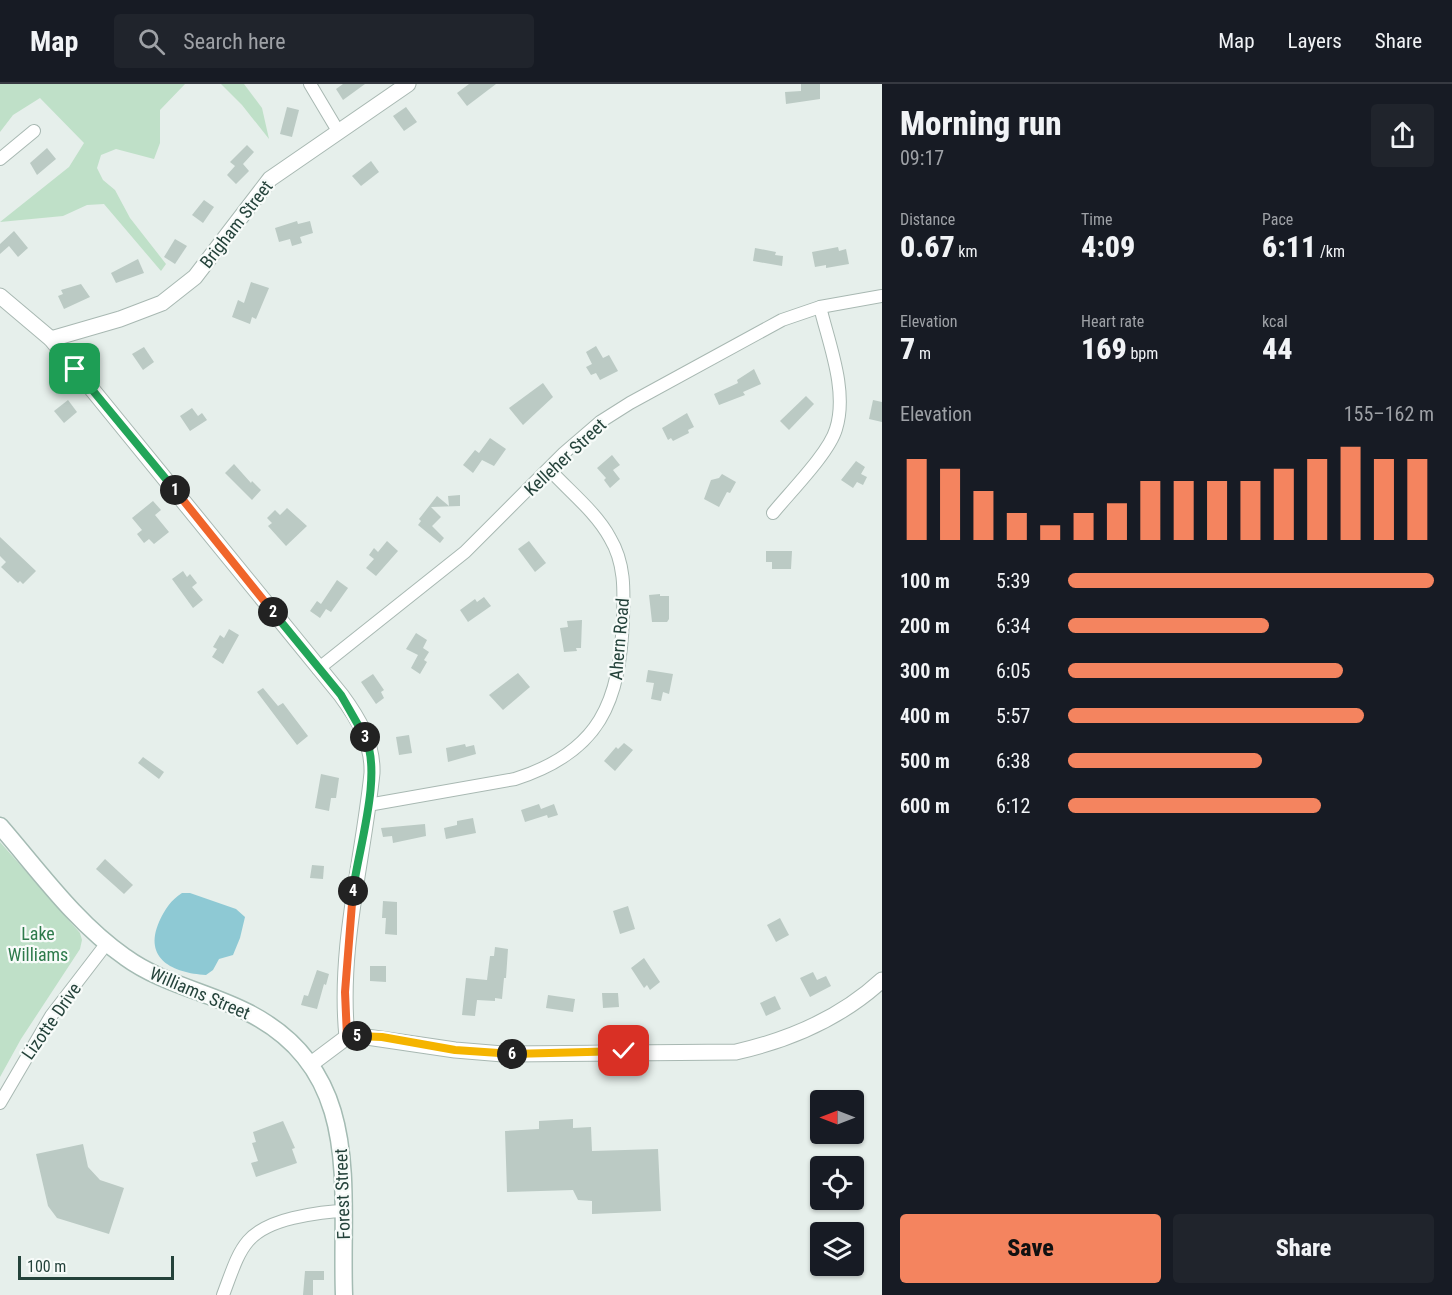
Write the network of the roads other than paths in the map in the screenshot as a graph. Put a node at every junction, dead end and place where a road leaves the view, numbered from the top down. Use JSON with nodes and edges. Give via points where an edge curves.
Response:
{"nodes":[{"id":1,"x":310,"y":84,"type":"edge"},
{"id":2,"x":408,"y":84,"type":"edge"},
{"id":3,"x":34,"y":131,"type":"dead end"},
{"id":4,"x":338,"y":131,"type":"junction"},
{"id":5,"x":0,"y":159,"type":"edge"},
{"id":6,"x":0,"y":296,"type":"edge"},
{"id":7,"x":882,"y":296,"type":"edge"},
{"id":8,"x":820,"y":307,"type":"junction"},
{"id":9,"x":51,"y":339,"type":"junction"},
{"id":10,"x":549,"y":469,"type":"junction"},
{"id":11,"x":773,"y":513,"type":"dead end"},
{"id":12,"x":318,"y":669,"type":"junction"},
{"id":13,"x":368,"y":805,"type":"junction"},
{"id":14,"x":0,"y":826,"type":"edge"},
{"id":15,"x":107,"y":943,"type":"junction"},
{"id":16,"x":882,"y":980,"type":"edge"},
{"id":17,"x":347,"y":1037,"type":"junction"},
{"id":18,"x":311,"y":1064,"type":"junction"},
{"id":19,"x":0,"y":1104,"type":"edge"},
{"id":20,"x":344,"y":1210,"type":"junction"},
{"id":21,"x":223,"y":1295,"type":"edge"},
{"id":22,"x":344,"y":1295,"type":"edge"}],
"edges":[{"from":1,"to":4,"type":"street"},
{"from":2,"to":4,"type":"street","name":"Brigham Street"},
{"from":3,"to":5,"type":"street"},
{"from":4,"to":9,"type":"street","name":"Brigham Street","via":[[270,179],[195,277],[162,303]]},
{"from":6,"to":9,"type":"street"},
{"from":7,"to":8,"type":"street","name":"Kelleher Street"},
{"from":8,"to":10,"type":"street","name":"Kelleher Street","via":[[753,334],[630,403],[600,422]]},
{"from":8,"to":11,"type":"street","via":[[840,392],[836,429],[810,469]]},
{"from":9,"to":12,"type":"street"},
{"from":10,"to":12,"type":"street","name":"Kelleher Street","via":[[465,552]]},
{"from":10,"to":13,"type":"street","name":"Ahern Road","via":[[599,521],[610,537],[623,574],[619,669],[605,711],[578,747],[539,772]]},
{"from":12,"to":13,"type":"street","via":[[349,707],[368,744],[372,762]]},
{"from":13,"to":17,"type":"street","via":[[355,881],[346,974]]},
{"from":14,"to":15,"type":"main road","name":"Williams Street"},
{"from":15,"to":18,"type":"main road","name":"Williams Street","via":[[145,969],[264,1021]]},
{"from":15,"to":19,"type":"street","name":"Lizotte Drive","via":[[51,1016]]},
{"from":16,"to":17,"type":"street","via":[[822,1022],[763,1046],[736,1052],[502,1054],[382,1037]]},
{"from":17,"to":18,"type":"street"},
{"from":18,"to":20,"type":"main road","name":"Forest Street","via":[[332,1112],[341,1145]]},
{"from":20,"to":21,"type":"street","via":[[324,1210],[263,1227],[237,1257]]},
{"from":20,"to":22,"type":"main road","name":"Forest Street"}]}
